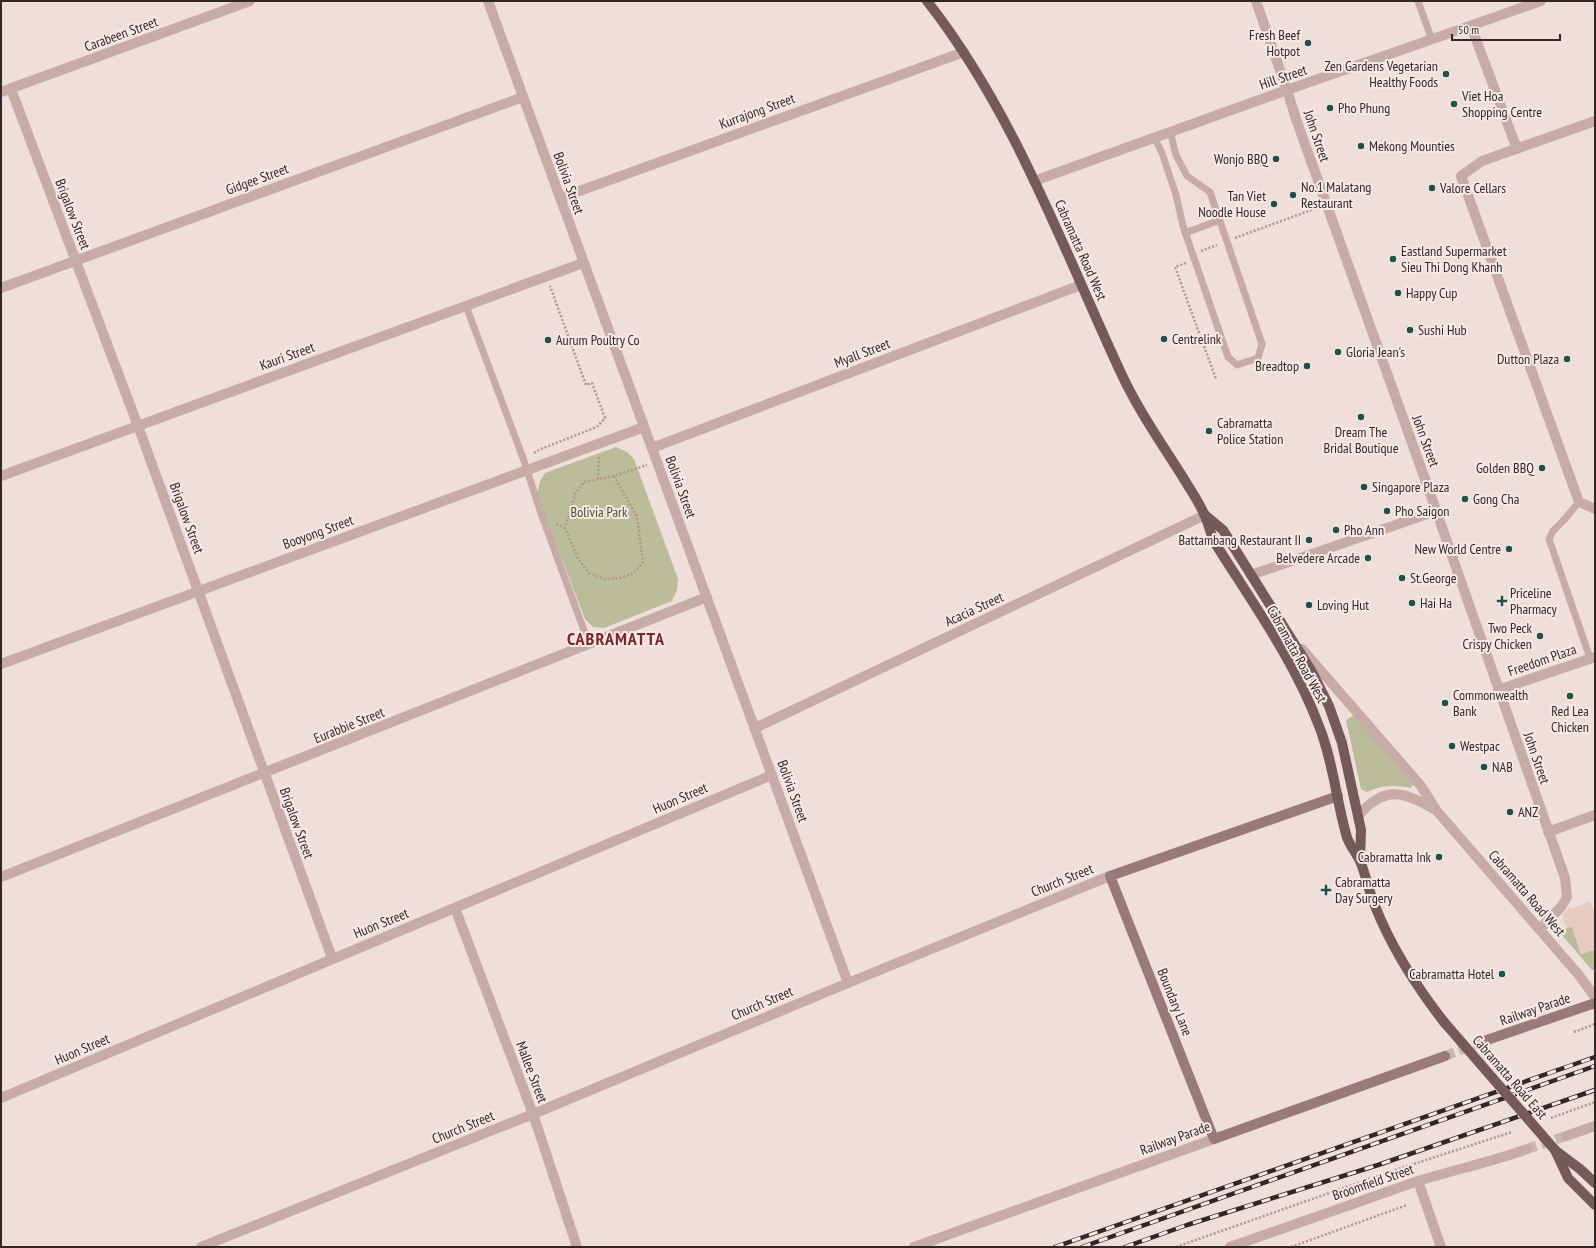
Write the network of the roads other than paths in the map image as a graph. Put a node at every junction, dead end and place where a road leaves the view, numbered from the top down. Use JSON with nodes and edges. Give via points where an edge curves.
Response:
{"nodes":[{"id":1,"x":250,"y":1,"type":"edge"},
{"id":2,"x":488,"y":1,"type":"edge"},
{"id":3,"x":927,"y":1,"type":"edge"},
{"id":4,"x":1256,"y":1,"type":"edge"},
{"id":5,"x":1418,"y":1,"type":"edge"},
{"id":6,"x":1541,"y":1,"type":"edge"},
{"id":7,"x":1471,"y":26,"type":"junction"},
{"id":8,"x":1432,"y":40,"type":"junction"},
{"id":9,"x":964,"y":52,"type":"junction"},
{"id":10,"x":6,"y":90,"type":"edge"},
{"id":11,"x":1287,"y":90,"type":"junction"},
{"id":12,"x":523,"y":97,"type":"junction"},
{"id":13,"x":1595,"y":121,"type":"edge"},
{"id":14,"x":1170,"y":132,"type":"junction"},
{"id":15,"x":1154,"y":137,"type":"junction"},
{"id":16,"x":1517,"y":149,"type":"junction"},
{"id":17,"x":1034,"y":182,"type":"junction"},
{"id":18,"x":560,"y":198,"type":"junction"},
{"id":19,"x":1220,"y":220,"type":"junction"},
{"id":20,"x":1185,"y":233,"type":"junction"},
{"id":21,"x":76,"y":260,"type":"junction"},
{"id":22,"x":583,"y":263,"type":"junction"},
{"id":23,"x":1081,"y":285,"type":"junction"},
{"id":24,"x":1,"y":288,"type":"edge"},
{"id":25,"x":466,"y":306,"type":"junction"},
{"id":26,"x":138,"y":426,"type":"junction"},
{"id":27,"x":644,"y":427,"type":"junction"},
{"id":28,"x":652,"y":448,"type":"junction"},
{"id":29,"x":527,"y":470,"type":"junction"},
{"id":30,"x":1,"y":476,"type":"edge"},
{"id":31,"x":1579,"y":502,"type":"junction"},
{"id":32,"x":1595,"y":509,"type":"edge"},
{"id":33,"x":1436,"y":510,"type":"junction"},
{"id":34,"x":1205,"y":514,"type":"junction"},
{"id":35,"x":1251,"y":575,"type":"junction"},
{"id":36,"x":198,"y":591,"type":"junction"},
{"id":37,"x":707,"y":597,"type":"junction"},
{"id":38,"x":1288,"y":632,"type":"junction"},
{"id":39,"x":589,"y":644,"type":"junction"},
{"id":40,"x":1593,"y":657,"type":"edge"},
{"id":41,"x":1,"y":664,"type":"edge"},
{"id":42,"x":1498,"y":690,"type":"junction"},
{"id":43,"x":755,"y":728,"type":"junction"},
{"id":44,"x":264,"y":773,"type":"junction"},
{"id":45,"x":772,"y":775,"type":"junction"},
{"id":46,"x":1338,"y":796,"type":"junction"},
{"id":47,"x":1436,"y":810,"type":"junction"},
{"id":48,"x":1595,"y":815,"type":"edge"},
{"id":49,"x":1358,"y":816,"type":"junction"},
{"id":50,"x":1548,"y":832,"type":"junction"},
{"id":51,"x":1360,"y":861,"type":"junction"},
{"id":52,"x":1110,"y":876,"type":"junction"},
{"id":53,"x":1,"y":877,"type":"edge"},
{"id":54,"x":456,"y":908,"type":"junction"},
{"id":55,"x":1540,"y":930,"type":"junction"},
{"id":56,"x":332,"y":958,"type":"junction"},
{"id":57,"x":848,"y":983,"type":"junction"},
{"id":58,"x":1595,"y":997,"type":"edge"},
{"id":59,"x":1595,"y":1004,"type":"edge"},
{"id":60,"x":1444,"y":1022,"type":"joint"},
{"id":61,"x":1484,"y":1041,"type":"tunnel mouth"},
{"id":62,"x":1445,"y":1056,"type":"tunnel mouth"},
{"id":63,"x":1,"y":1098,"type":"edge"},
{"id":64,"x":533,"y":1114,"type":"junction"},
{"id":65,"x":1595,"y":1126,"type":"edge"},
{"id":66,"x":1566,"y":1136,"type":"tunnel mouth"},
{"id":67,"x":1214,"y":1139,"type":"junction"},
{"id":68,"x":1527,"y":1149,"type":"tunnel mouth"},
{"id":69,"x":1555,"y":1150,"type":"junction"},
{"id":70,"x":1418,"y":1181,"type":"junction"},
{"id":71,"x":1595,"y":1183,"type":"edge"},
{"id":72,"x":1595,"y":1205,"type":"edge"},
{"id":73,"x":1254,"y":1243,"type":"edge"},
{"id":74,"x":201,"y":1247,"type":"edge"},
{"id":75,"x":577,"y":1247,"type":"edge"},
{"id":76,"x":914,"y":1247,"type":"edge"},
{"id":77,"x":1230,"y":1247,"type":"edge"},
{"id":78,"x":1441,"y":1247,"type":"edge"}],
"edges":[{"from":1,"to":10,"type":"street","name":"Carabeen Street"},
{"from":2,"to":12,"type":"street","name":"Bolivia Street"},
{"from":3,"to":9,"type":"main road","name":"Cabramatta Road West"},
{"from":4,"to":11,"type":"street","name":"John Street"},
{"from":5,"to":8,"type":"lane"},
{"from":6,"to":7,"type":"street","name":"Hill Street"},
{"from":7,"to":8,"type":"street","name":"Hill Street"},
{"from":7,"to":16,"type":"street"},
{"from":8,"to":11,"type":"street","name":"Hill Street"},
{"from":9,"to":17,"type":"main road","name":"Cabramatta Road West","via":[[1001,114]]},
{"from":9,"to":18,"type":"street","name":"Kurrajong Street"},
{"from":10,"to":21,"type":"street","name":"Brigalow Street"},
{"from":11,"to":14,"type":"street","name":"Hill Street"},
{"from":11,"to":33,"type":"street","name":"John Street"},
{"from":12,"to":18,"type":"street","name":"Bolivia Street"},
{"from":12,"to":21,"type":"street","name":"Gidgee Street"},
{"from":13,"to":16,"type":"street"},
{"from":14,"to":15,"type":"street","name":"Hill Street"},
{"from":14,"to":19,"type":"lane","via":[[1176,155],[1187,176],[1210,192]]},
{"from":15,"to":17,"type":"street","name":"Hill Street"},
{"from":15,"to":20,"type":"lane","via":[[1176,195]]},
{"from":16,"to":31,"type":"street","via":[[1482,161],[1461,176]]},
{"from":17,"to":23,"type":"main road","name":"Cabramatta Road West"},
{"from":18,"to":22,"type":"street","name":"Bolivia Street"},
{"from":19,"to":20,"type":"lane"},
{"from":19,"to":20,"type":"lane","via":[[1262,344],[1258,358],[1237,366],[1228,357]]},
{"from":21,"to":24,"type":"street","name":"Gidgee Street"},
{"from":21,"to":26,"type":"street","name":"Brigalow Street"},
{"from":22,"to":25,"type":"street","name":"Kauri Street"},
{"from":22,"to":27,"type":"street","name":"Bolivia Street"},
{"from":23,"to":28,"type":"street","name":"Myall Street"},
{"from":23,"to":34,"type":"main road","name":"Cabramatta Road West","via":[[1142,412]]},
{"from":25,"to":26,"type":"street","name":"Kauri Street"},
{"from":25,"to":29,"type":"lane"},
{"from":26,"to":30,"type":"street","name":"Kauri Street"},
{"from":26,"to":36,"type":"street","name":"Brigalow Street"},
{"from":27,"to":28,"type":"street","name":"Bolivia Street"},
{"from":27,"to":29,"type":"street","name":"Booyong Street"},
{"from":28,"to":37,"type":"street","name":"Bolivia Street"},
{"from":29,"to":36,"type":"street","name":"Booyong Street"},
{"from":29,"to":39,"type":"lane"},
{"from":31,"to":32,"type":"street"},
{"from":31,"to":40,"type":"lane","via":[[1552,531],[1549,539]]},
{"from":33,"to":35,"type":"street"},
{"from":33,"to":42,"type":"street","name":"John Street"},
{"from":34,"to":35,"type":"main road","name":"Cabramatta Road West","via":[[1223,530]]},
{"from":34,"to":43,"type":"street","name":"Acacia Street"},
{"from":34,"to":46,"type":"main road","name":"Cabramatta Road West","via":[[1215,543],[1284,653],[1310,701],[1329,753]]},
{"from":35,"to":38,"type":"main road","name":"Cabramatta Road West"},
{"from":36,"to":41,"type":"street","name":"Booyong Street"},
{"from":36,"to":44,"type":"street","name":"Brigalow Street"},
{"from":37,"to":39,"type":"street","name":"Eurabbie Street"},
{"from":37,"to":43,"type":"street","name":"Bolivia Street"},
{"from":38,"to":47,"type":"street","name":"Cabramatta Road West","via":[[1421,786]]},
{"from":38,"to":49,"type":"main road","name":"Cabramatta Road West","via":[[1329,706],[1342,743]]},
{"from":39,"to":44,"type":"street","name":"Eurabbie Street"},
{"from":40,"to":42,"type":"street","name":"Freedom Plaza"},
{"from":42,"to":50,"type":"street","name":"John Street"},
{"from":43,"to":45,"type":"street","name":"Bolivia Street"},
{"from":44,"to":53,"type":"street","name":"Eurabbie Street"},
{"from":44,"to":56,"type":"street","name":"Brigalow Street"},
{"from":45,"to":54,"type":"street","name":"Huon Street"},
{"from":45,"to":57,"type":"street","name":"Bolivia Street"},
{"from":46,"to":51,"type":"main road","name":"Cabramatta Road West","via":[[1346,836]]},
{"from":46,"to":52,"type":"main road","name":"Church Street"},
{"from":47,"to":49,"type":"street","name":"Cabramatta Road West","via":[[1412,797],[1394,794],[1373,800]]},
{"from":47,"to":55,"type":"street","name":"Cabramatta Road West"},
{"from":48,"to":50,"type":"street"},
{"from":49,"to":51,"type":"main road","name":"Cabramatta Road West","via":[[1361,830]]},
{"from":50,"to":55,"type":"street","name":"John Street","via":[[1565,878],[1566,897],[1561,907]]},
{"from":51,"to":60,"type":"main road","name":"Cabramatta Road West","via":[[1375,906],[1404,967]]},
{"from":52,"to":57,"type":"street","name":"Church Street"},
{"from":52,"to":67,"type":"main road","name":"Boundary Lane"},
{"from":54,"to":56,"type":"street","name":"Huon Street"},
{"from":54,"to":64,"type":"street","name":"Mallee Street"},
{"from":55,"to":58,"type":"street","name":"Cabramatta Road West"},
{"from":56,"to":63,"type":"street","name":"Huon Street"},
{"from":57,"to":64,"type":"street","name":"Church Street"},
{"from":59,"to":61,"type":"main road","name":"Railway Parade"},
{"from":60,"to":69,"type":"main road","name":"Cabramatta Road East","bridge":true},
{"from":62,"to":67,"type":"main road","name":"Railway Parade"},
{"from":64,"to":74,"type":"street","name":"Church Street"},
{"from":64,"to":75,"type":"street","name":"Mallee Street"},
{"from":65,"to":66,"type":"street"},
{"from":67,"to":76,"type":"street","name":"Railway Parade"},
{"from":68,"to":70,"type":"street","name":"Broomfield Street"},
{"from":69,"to":71,"type":"main road","name":"Cabramatta Road East"},
{"from":69,"to":72,"type":"main road","name":"Cabramatta Road East","via":[[1568,1178]]},
{"from":70,"to":73,"type":"street","name":"Broomfield Street"},
{"from":70,"to":78,"type":"street"},
{"from":73,"to":77,"type":"street","name":"Broomfield Street"}]}
